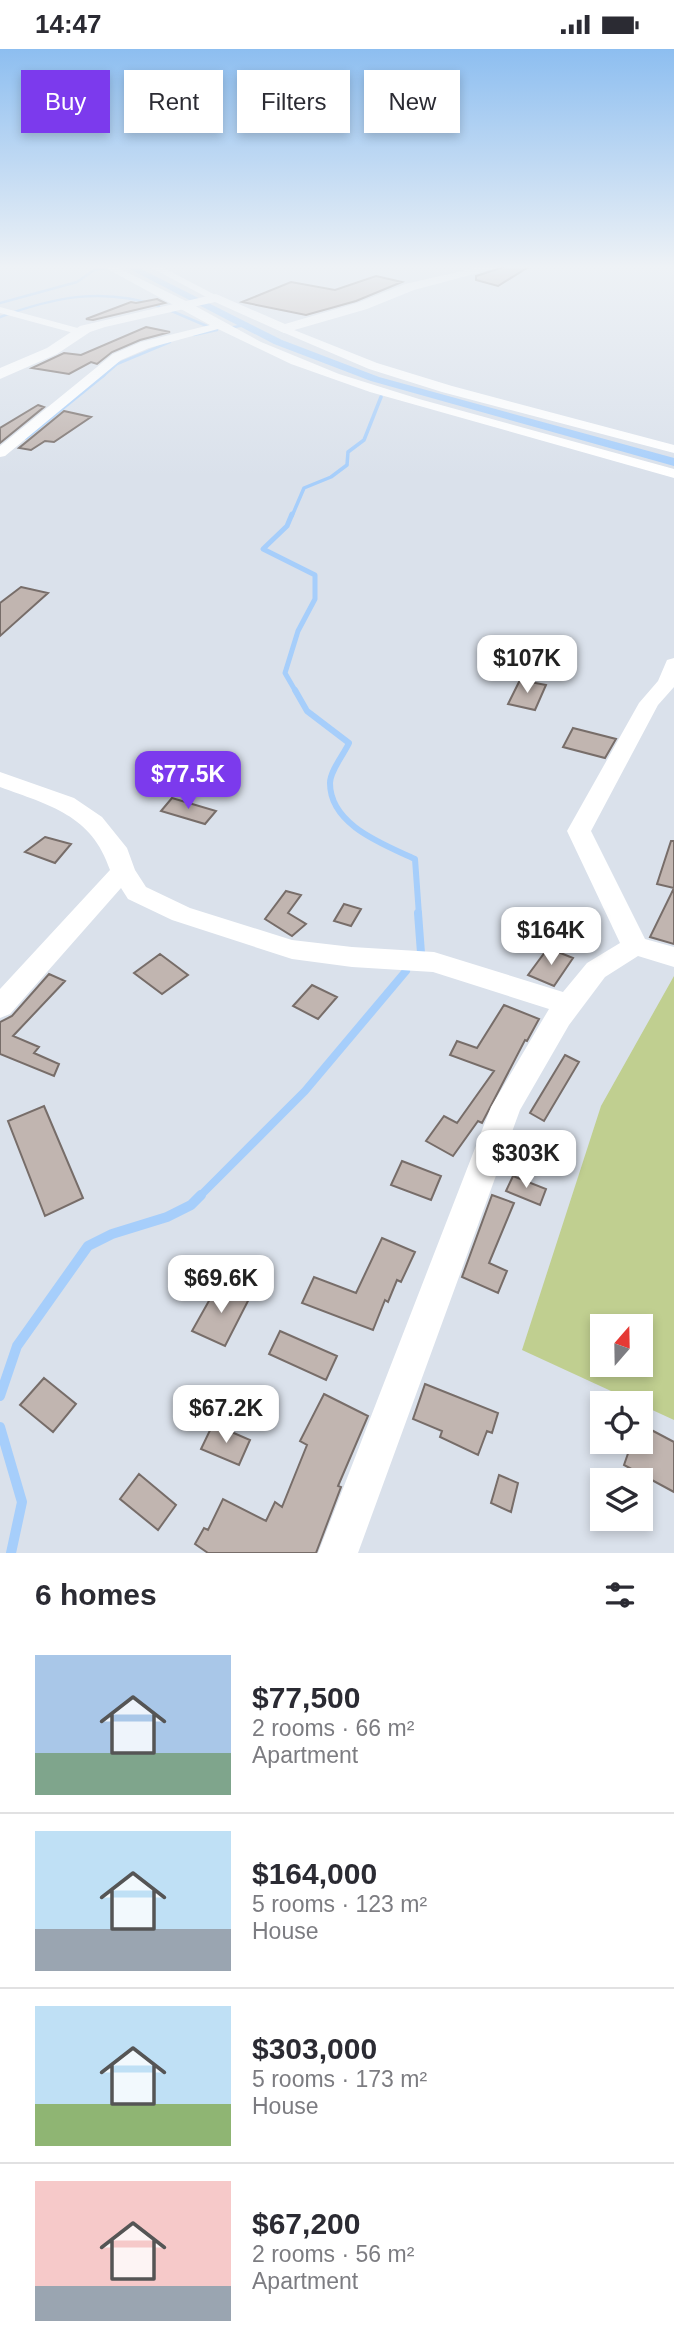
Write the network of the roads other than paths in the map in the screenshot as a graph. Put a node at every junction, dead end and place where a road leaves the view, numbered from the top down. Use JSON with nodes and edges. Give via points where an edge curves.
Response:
{"nodes":[{"id":1,"x":75,"y":336,"type":"edge"},
{"id":2,"x":179,"y":336,"type":"edge"},
{"id":3,"x":240,"y":336,"type":"edge"},
{"id":4,"x":302,"y":336,"type":"edge"},
{"id":5,"x":0,"y":374,"type":"edge"},
{"id":6,"x":674,"y":449,"type":"edge"},
{"id":7,"x":0,"y":453,"type":"edge"},
{"id":8,"x":674,"y":474,"type":"edge"},
{"id":9,"x":674,"y":664,"type":"edge"},
{"id":10,"x":0,"y":779,"type":"edge"},
{"id":11,"x":123,"y":871,"type":"junction"},
{"id":12,"x":635,"y":946,"type":"junction"},
{"id":13,"x":674,"y":957,"type":"edge"},
{"id":14,"x":569,"y":1005,"type":"junction"},
{"id":15,"x":0,"y":1007,"type":"edge"},
{"id":16,"x":338,"y":1553,"type":"edge"}],
"edges":[{"from":1,"to":5,"type":"street"},
{"from":2,"to":7,"type":"street","via":[[117,357]]},
{"from":3,"to":8,"type":"street","via":[[370,390]]},
{"from":4,"to":6,"type":"street","via":[[422,381]]},
{"from":9,"to":12,"type":"street","via":[[579,831]]},
{"from":10,"to":11,"type":"street","via":[[65,803],[94,821],[115,848]]},
{"from":11,"to":14,"type":"street","via":[[137,893],[181,914],[292,949],[434,962]]},
{"from":11,"to":15,"type":"street"},
{"from":12,"to":13,"type":"street"},
{"from":12,"to":14,"type":"street","via":[[596,970]]},
{"from":14,"to":16,"type":"street","via":[[506,1107]]}]}
